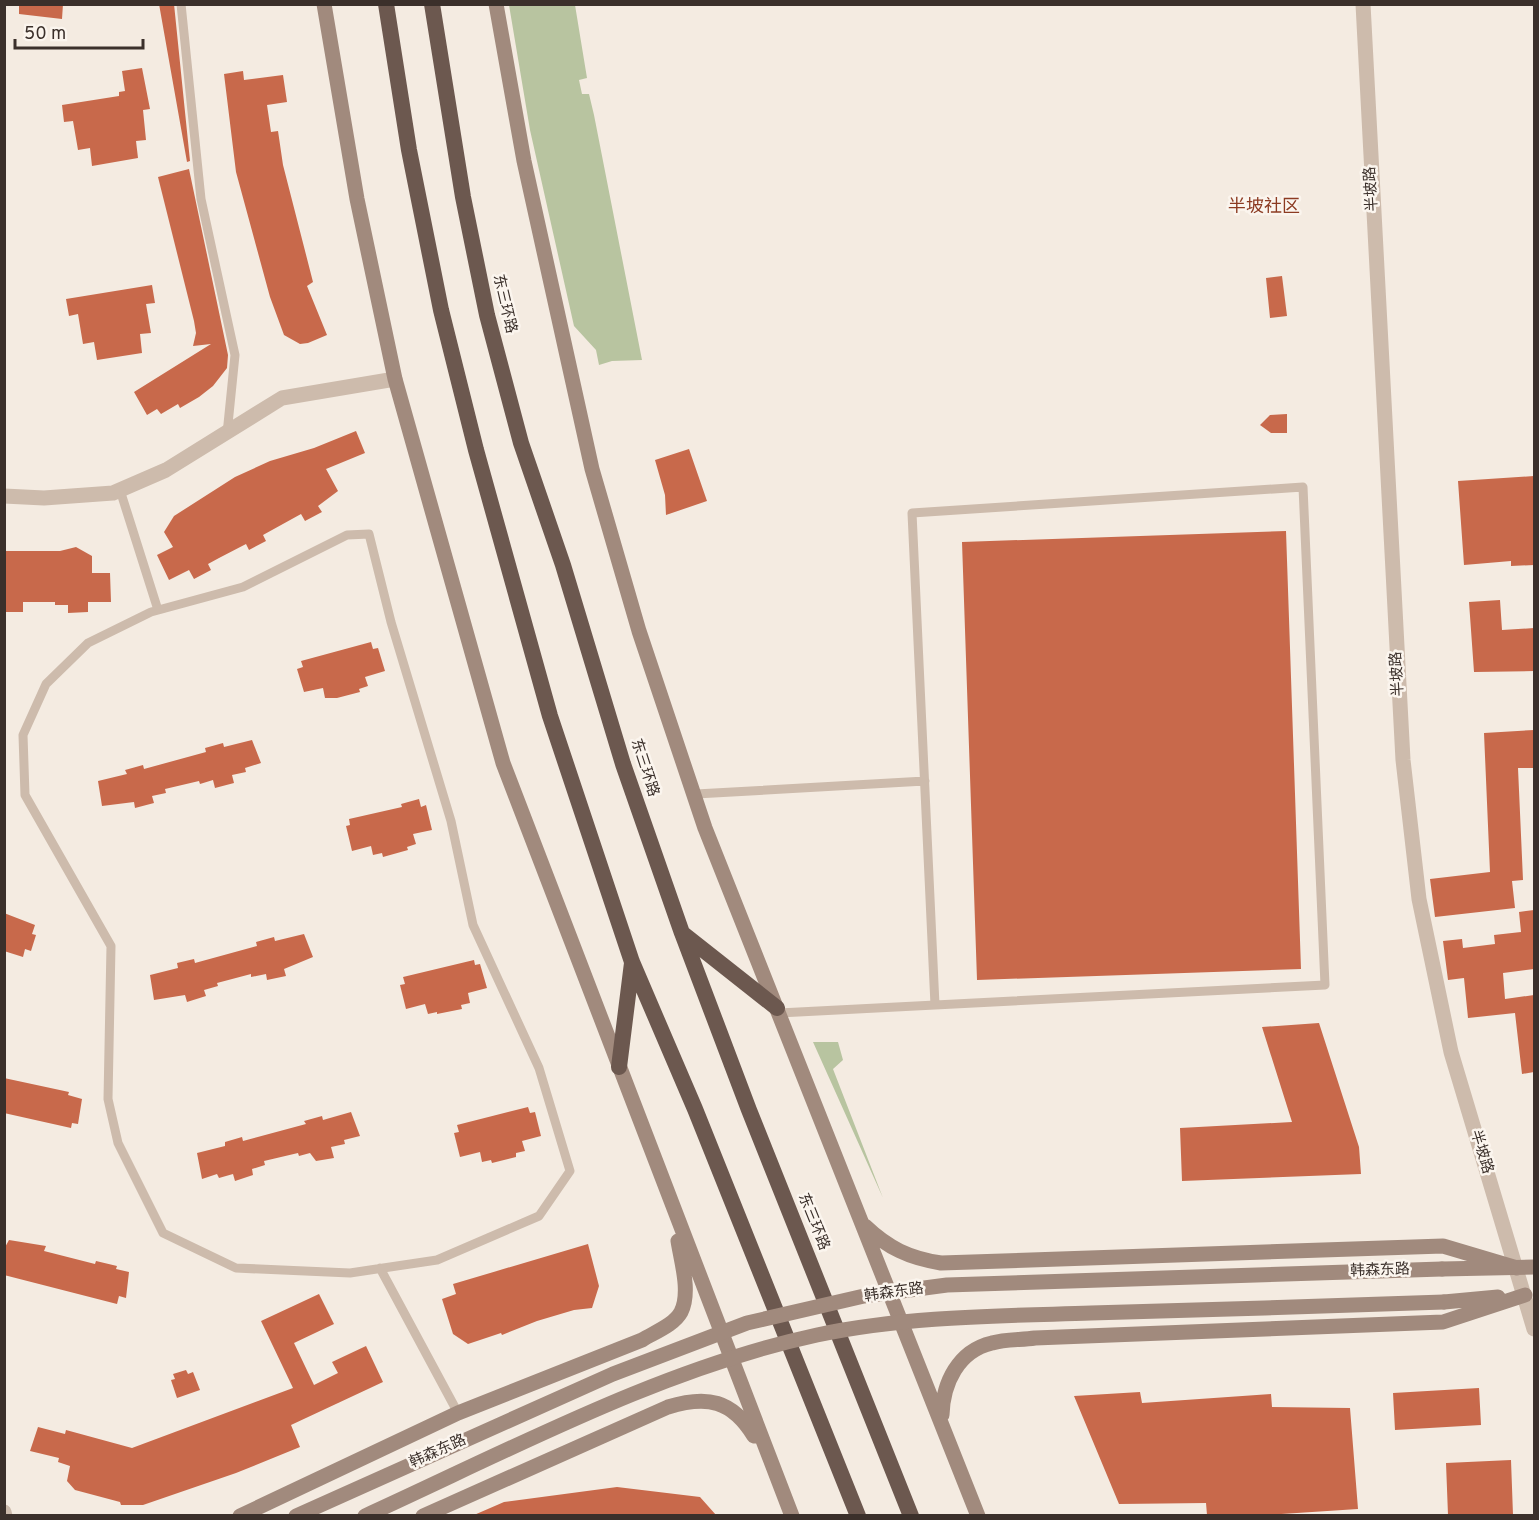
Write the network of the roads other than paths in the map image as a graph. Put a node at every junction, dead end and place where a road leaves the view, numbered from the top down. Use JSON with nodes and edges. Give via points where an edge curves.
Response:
{"nodes":[{"id":1,"x":181,"y":4,"type":"edge"},
{"id":2,"x":324,"y":4,"type":"edge"},
{"id":3,"x":386,"y":4,"type":"edge"},
{"id":4,"x":432,"y":4,"type":"edge"},
{"id":5,"x":496,"y":4,"type":"edge"},
{"id":6,"x":1363,"y":4,"type":"edge"},
{"id":7,"x":395,"y":379,"type":"junction"},
{"id":8,"x":227,"y":434,"type":"junction"},
{"id":9,"x":120,"y":490,"type":"junction"},
{"id":10,"x":4,"y":496,"type":"edge"},
{"id":11,"x":158,"y":610,"type":"junction"},
{"id":12,"x":925,"y":781,"type":"junction"},
{"id":13,"x":696,"y":794,"type":"junction"},
{"id":14,"x":682,"y":933,"type":"junction"},
{"id":15,"x":632,"y":962,"type":"junction"},
{"id":16,"x":935,"y":1005,"type":"junction"},
{"id":17,"x":778,"y":1011,"type":"junction"},
{"id":18,"x":619,"y":1067,"type":"junction"},
{"id":19,"x":674,"y":1211,"type":"junction"},
{"id":20,"x":861,"y":1222,"type":"junction"},
{"id":21,"x":1534,"y":1267,"type":"edge"},
{"id":22,"x":380,"y":1268,"type":"junction"},
{"id":23,"x":1516,"y":1268,"type":"junction"},
{"id":24,"x":1530,"y":1295,"type":"edge"},
{"id":25,"x":1534,"y":1329,"type":"edge"},
{"id":26,"x":458,"y":1413,"type":"junction"},
{"id":27,"x":942,"y":1424,"type":"junction"},
{"id":28,"x":771,"y":1464,"type":"junction"},
{"id":29,"x":240,"y":1515,"type":"edge"},
{"id":30,"x":296,"y":1515,"type":"edge"},
{"id":31,"x":365,"y":1515,"type":"edge"},
{"id":32,"x":423,"y":1515,"type":"edge"},
{"id":33,"x":792,"y":1515,"type":"edge"},
{"id":34,"x":858,"y":1515,"type":"edge"},
{"id":35,"x":911,"y":1515,"type":"edge"},
{"id":36,"x":978,"y":1515,"type":"edge"}],
"edges":[{"from":1,"to":8,"type":"lane","via":[[201,200],[235,355]]},
{"from":2,"to":7,"type":"main road","via":[[357,200]]},
{"from":3,"to":15,"type":"highway","via":[[409,150],[441,310],[476,450],[550,716]]},
{"from":4,"to":14,"type":"highway","name":"东三环路","via":[[468,218],[521,443],[563,565],[623,764]]},
{"from":5,"to":13,"type":"main road","via":[[524,161],[592,469],[639,631]]},
{"from":6,"to":23,"type":"street","name":"半坡路","via":[[1403,760],[1419,899],[1451,1052]]},
{"from":7,"to":8,"type":"street","via":[[282,398]]},
{"from":7,"to":18,"type":"main road","via":[[503,763]]},
{"from":8,"to":9,"type":"street","via":[[166,470]]},
{"from":9,"to":10,"type":"street","via":[[44,498]]},
{"from":9,"to":11,"type":"lane"},
{"from":11,"to":22,"type":"lane","via":[[88,643],[46,684],[23,735],[25,795],[111,946],[108,1099],[118,1143],[164,1233],[236,1268],[350,1273]]},
{"from":11,"to":22,"type":"lane","via":[[243,587],[346,535],[369,534],[391,622],[451,821],[472,925],[539,1068],[570,1171],[539,1216],[436,1260]]},
{"from":12,"to":13,"type":"lane"},
{"from":12,"to":16,"type":"lane"},
{"from":12,"to":16,"type":"lane","via":[[912,513],[1303,487],[1325,985]]},
{"from":13,"to":17,"type":"main road","via":[[705,828]]},
{"from":14,"to":17,"type":"highway"},
{"from":14,"to":35,"type":"highway","name":"东三环路"},
{"from":15,"to":18,"type":"highway"},
{"from":15,"to":34,"type":"highway"},
{"from":16,"to":17,"type":"lane"},
{"from":17,"to":20,"type":"main road"},
{"from":18,"to":19,"type":"main road"},
{"from":19,"to":26,"type":"main road","via":[[684,1298],[681,1312],[670,1323],[642,1340]]},
{"from":19,"to":28,"type":"main road"},
{"from":20,"to":23,"type":"main road","via":[[895,1251],[940,1263],[1443,1246]]},
{"from":20,"to":27,"type":"main road"},
{"from":21,"to":23,"type":"main road","name":"韩森东路"},
{"from":22,"to":26,"type":"lane"},
{"from":23,"to":24,"type":"street","name":"半坡路"},
{"from":23,"to":30,"type":"main road","name":"韩森东路","bridge":true,"via":[[947,1285],[864,1296],[747,1323],[613,1374]]},
{"from":24,"to":25,"type":"street","name":"半坡路"},
{"from":24,"to":27,"type":"main road","via":[[1443,1322],[991,1343],[964,1356],[952,1374],[943,1393]]},
{"from":24,"to":31,"type":"main road","name":"韩森东路","bridge":true,"via":[[1444,1302],[956,1318],[818,1335],[688,1372]]},
{"from":26,"to":29,"type":"main road"},
{"from":27,"to":36,"type":"main road"},
{"from":28,"to":32,"type":"main road","via":[[734,1410],[714,1402],[691,1400]]},
{"from":28,"to":33,"type":"main road"}]}
